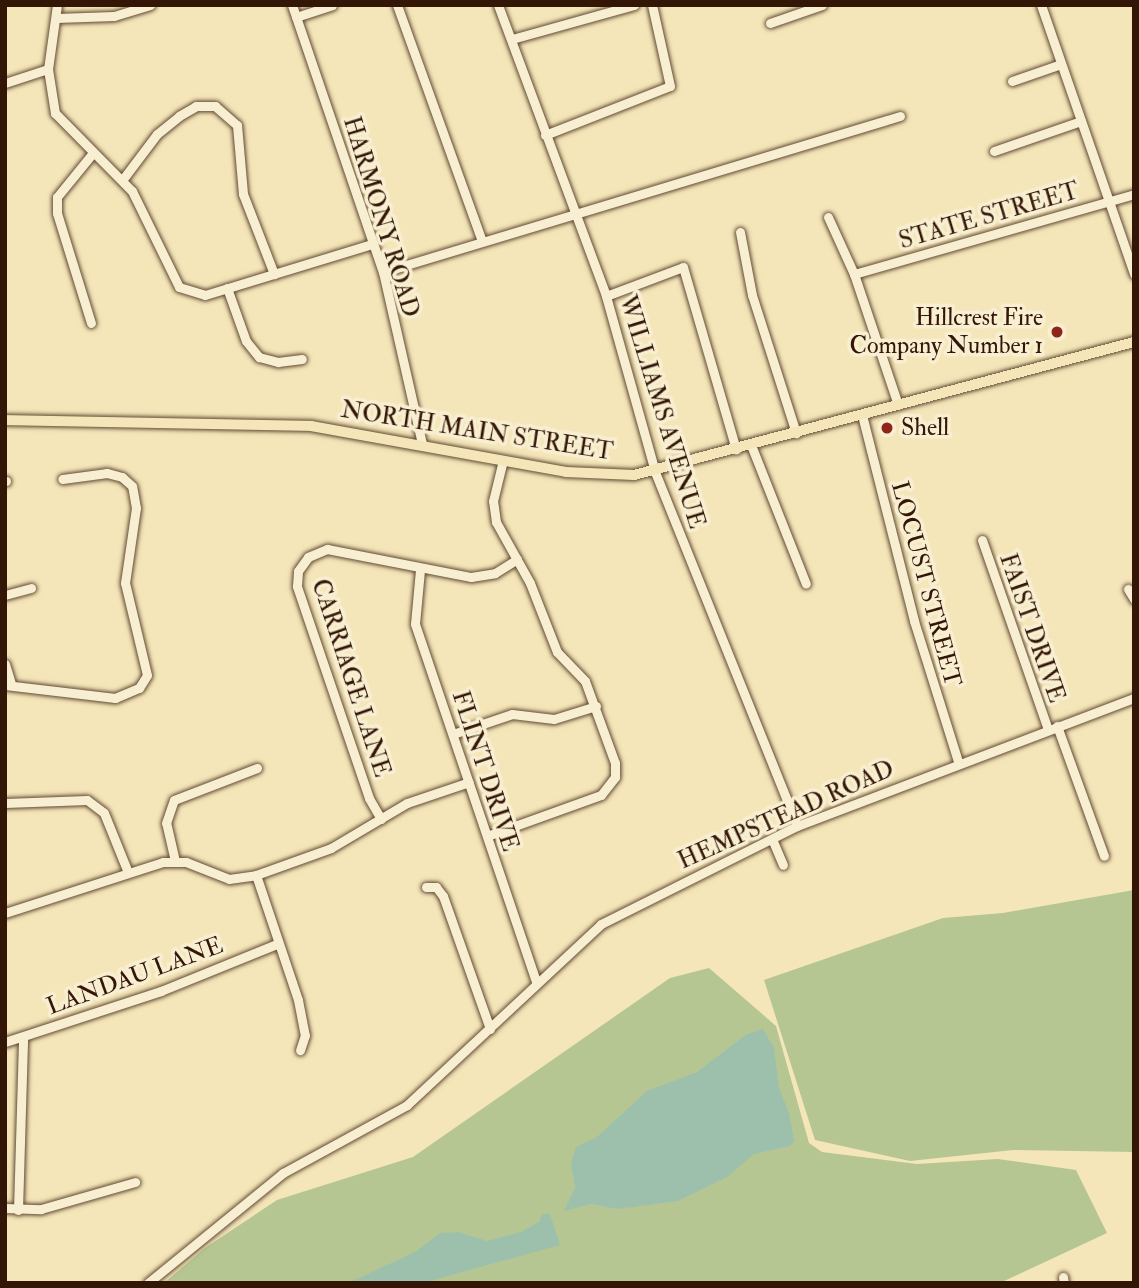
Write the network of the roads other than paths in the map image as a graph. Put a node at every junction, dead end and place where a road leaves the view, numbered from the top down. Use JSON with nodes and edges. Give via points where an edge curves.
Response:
{"nodes":[{"id":1,"x":57,"y":5,"type":"edge"},
{"id":2,"x":150,"y":5,"type":"edge"},
{"id":3,"x":292,"y":5,"type":"edge"},
{"id":4,"x":332,"y":5,"type":"edge"},
{"id":5,"x":397,"y":5,"type":"edge"},
{"id":6,"x":498,"y":5,"type":"edge"},
{"id":7,"x":634,"y":5,"type":"edge"},
{"id":8,"x":652,"y":5,"type":"edge"},
{"id":9,"x":822,"y":5,"type":"edge"},
{"id":10,"x":1041,"y":5,"type":"edge"},
{"id":11,"x":296,"y":17,"type":"junction"},
{"id":12,"x":56,"y":18,"type":"junction"},
{"id":13,"x":770,"y":23,"type":"dead end"},
{"id":14,"x":512,"y":39,"type":"junction"},
{"id":15,"x":1061,"y":64,"type":"junction"},
{"id":16,"x":48,"y":69,"type":"junction"},
{"id":17,"x":1012,"y":81,"type":"dead end"},
{"id":18,"x":5,"y":83,"type":"edge"},
{"id":19,"x":900,"y":116,"type":"dead end"},
{"id":20,"x":1081,"y":121,"type":"junction"},
{"id":21,"x":545,"y":135,"type":"junction"},
{"id":22,"x":994,"y":151,"type":"dead end"},
{"id":23,"x":92,"y":154,"type":"junction"},
{"id":24,"x":123,"y":179,"type":"junction"},
{"id":25,"x":1134,"y":194,"type":"edge"},
{"id":26,"x":1109,"y":202,"type":"junction"},
{"id":27,"x":573,"y":214,"type":"junction"},
{"id":28,"x":828,"y":217,"type":"dead end"},
{"id":29,"x":740,"y":232,"type":"dead end"},
{"id":30,"x":482,"y":241,"type":"junction"},
{"id":31,"x":372,"y":244,"type":"junction"},
{"id":32,"x":383,"y":272,"type":"junction"},
{"id":33,"x":274,"y":274,"type":"junction"},
{"id":34,"x":854,"y":274,"type":"junction"},
{"id":35,"x":1134,"y":274,"type":"edge"},
{"id":36,"x":226,"y":288,"type":"junction"},
{"id":37,"x":606,"y":296,"type":"junction"},
{"id":38,"x":91,"y":323,"type":"dead end"},
{"id":39,"x":1134,"y":342,"type":"edge"},
{"id":40,"x":302,"y":359,"type":"dead end"},
{"id":41,"x":898,"y":405,"type":"junction"},
{"id":42,"x":862,"y":415,"type":"junction"},
{"id":43,"x":5,"y":420,"type":"edge"},
{"id":44,"x":796,"y":433,"type":"junction"},
{"id":45,"x":422,"y":443,"type":"junction"},
{"id":46,"x":751,"y":445,"type":"junction"},
{"id":47,"x":736,"y":449,"type":"junction"},
{"id":48,"x":503,"y":460,"type":"junction"},
{"id":49,"x":655,"y":472,"type":"junction"},
{"id":50,"x":62,"y":479,"type":"dead end"},
{"id":51,"x":982,"y":540,"type":"dead end"},
{"id":52,"x":517,"y":559,"type":"junction"},
{"id":53,"x":420,"y":570,"type":"junction"},
{"id":54,"x":806,"y":584,"type":"dead end"},
{"id":55,"x":31,"y":588,"type":"dead end"},
{"id":56,"x":1128,"y":589,"type":"dead end"},
{"id":57,"x":5,"y":595,"type":"edge"},
{"id":58,"x":1134,"y":600,"type":"edge"},
{"id":59,"x":5,"y":664,"type":"edge"},
{"id":60,"x":8,"y":685,"type":"edge"},
{"id":61,"x":1134,"y":698,"type":"edge"},
{"id":62,"x":596,"y":706,"type":"junction"},
{"id":63,"x":1052,"y":727,"type":"junction"},
{"id":64,"x":453,"y":734,"type":"junction"},
{"id":65,"x":958,"y":761,"type":"junction"},
{"id":66,"x":257,"y":768,"type":"dead end"},
{"id":67,"x":469,"y":782,"type":"junction"},
{"id":68,"x":5,"y":803,"type":"edge"},
{"id":69,"x":381,"y":819,"type":"junction"},
{"id":70,"x":797,"y":826,"type":"junction"},
{"id":71,"x":487,"y":836,"type":"junction"},
{"id":72,"x":772,"y":839,"type":"junction"},
{"id":73,"x":1104,"y":856,"type":"dead end"},
{"id":74,"x":176,"y":862,"type":"junction"},
{"id":75,"x":783,"y":865,"type":"dead end"},
{"id":76,"x":127,"y":870,"type":"junction"},
{"id":77,"x":256,"y":876,"type":"junction"},
{"id":78,"x":426,"y":887,"type":"dead end"},
{"id":79,"x":5,"y":913,"type":"edge"},
{"id":80,"x":277,"y":944,"type":"junction"},
{"id":81,"x":536,"y":982,"type":"junction"},
{"id":82,"x":490,"y":1028,"type":"junction"},
{"id":83,"x":23,"y":1037,"type":"junction"},
{"id":84,"x":5,"y":1042,"type":"edge"},
{"id":85,"x":300,"y":1051,"type":"dead end"},
{"id":86,"x":135,"y":1182,"type":"dead end"},
{"id":87,"x":5,"y":1208,"type":"edge"},
{"id":88,"x":18,"y":1210,"type":"junction"},
{"id":89,"x":148,"y":1283,"type":"edge"}],
"edges":[{"from":1,"to":12,"type":"street"},
{"from":2,"to":12,"type":"street","via":[[114,16]]},
{"from":3,"to":11,"type":"street","name":"HARMONY ROAD"},
{"from":4,"to":11,"type":"street"},
{"from":5,"to":30,"type":"street"},
{"from":6,"to":14,"type":"street","name":"WILLIAMS AVENUE"},
{"from":7,"to":14,"type":"street"},
{"from":8,"to":21,"type":"street","via":[[670,86]]},
{"from":9,"to":13,"type":"street"},
{"from":10,"to":15,"type":"street"},
{"from":11,"to":31,"type":"street","name":"HARMONY ROAD"},
{"from":12,"to":16,"type":"street"},
{"from":14,"to":21,"type":"street","name":"WILLIAMS AVENUE"},
{"from":15,"to":17,"type":"street"},
{"from":15,"to":20,"type":"street"},
{"from":16,"to":18,"type":"street"},
{"from":16,"to":23,"type":"street","via":[[55,113]]},
{"from":19,"to":27,"type":"street"},
{"from":20,"to":22,"type":"street"},
{"from":20,"to":26,"type":"street"},
{"from":21,"to":27,"type":"street","name":"WILLIAMS AVENUE"},
{"from":23,"to":24,"type":"street"},
{"from":23,"to":38,"type":"street","via":[[57,197],[57,212]]},
{"from":24,"to":33,"type":"street","via":[[157,134],[179,116],[196,106],[215,106],[237,125],[243,194]]},
{"from":24,"to":36,"type":"street","via":[[148,216],[179,287],[205,295]]},
{"from":25,"to":26,"type":"street","name":"STATE STREET"},
{"from":26,"to":34,"type":"street","name":"STATE STREET"},
{"from":26,"to":35,"type":"street"},
{"from":27,"to":30,"type":"street"},
{"from":27,"to":37,"type":"street","name":"WILLIAMS AVENUE"},
{"from":28,"to":34,"type":"street"},
{"from":29,"to":44,"type":"street","via":[[752,295]]},
{"from":30,"to":32,"type":"street"},
{"from":31,"to":32,"type":"street","name":"HARMONY ROAD"},
{"from":31,"to":33,"type":"street"},
{"from":32,"to":45,"type":"street","name":"HARMONY ROAD"},
{"from":33,"to":36,"type":"street"},
{"from":34,"to":41,"type":"street"},
{"from":36,"to":40,"type":"street","via":[[246,341],[259,357],[278,362]]},
{"from":37,"to":47,"type":"street","via":[[683,267]]},
{"from":37,"to":49,"type":"street","name":"WILLIAMS AVENUE"},
{"from":39,"to":41,"type":"main road","name":"NORTH MAIN STREET"},
{"from":41,"to":42,"type":"main road","name":"NORTH MAIN STREET"},
{"from":42,"to":44,"type":"main road","name":"NORTH MAIN STREET"},
{"from":42,"to":65,"type":"street","name":"LOCUST STREET","via":[[914,621]]},
{"from":43,"to":45,"type":"main road","name":"NORTH MAIN STREET","via":[[311,426]]},
{"from":44,"to":46,"type":"main road","name":"NORTH MAIN STREET"},
{"from":45,"to":48,"type":"main road","name":"NORTH MAIN STREET"},
{"from":46,"to":47,"type":"main road","name":"NORTH MAIN STREET"},
{"from":46,"to":54,"type":"street"},
{"from":47,"to":49,"type":"main road","name":"NORTH MAIN STREET"},
{"from":48,"to":49,"type":"main road","name":"NORTH MAIN STREET","via":[[590,475]]},
{"from":48,"to":52,"type":"street","via":[[493,501],[496,522]]},
{"from":49,"to":70,"type":"street","name":"WILLIAMS AVENUE"},
{"from":50,"to":60,"type":"street","via":[[107,473],[132,486],[136,508],[125,583],[147,675],[139,688],[115,698]]},
{"from":51,"to":63,"type":"street","name":"FAIST DRIVE"},
{"from":52,"to":53,"type":"street","name":"CARRIAGE LANE","via":[[495,573],[471,577]]},
{"from":52,"to":62,"type":"street","via":[[557,652],[585,681]]},
{"from":53,"to":64,"type":"street","name":"FLINT DRIVE","via":[[415,624]]},
{"from":53,"to":69,"type":"street","name":"CARRIAGE LANE","via":[[327,549],[308,557],[298,571],[297,586],[369,798]]},
{"from":55,"to":57,"type":"street"},
{"from":56,"to":58,"type":"street"},
{"from":59,"to":60,"type":"street"},
{"from":61,"to":63,"type":"street","name":"HEMPSTEAD ROAD"},
{"from":62,"to":64,"type":"street","via":[[554,719],[512,714]]},
{"from":62,"to":71,"type":"street","via":[[615,763],[610,788]]},
{"from":63,"to":65,"type":"street","name":"HEMPSTEAD ROAD"},
{"from":63,"to":73,"type":"street","name":"FAIST DRIVE"},
{"from":64,"to":67,"type":"street","name":"FLINT DRIVE"},
{"from":65,"to":70,"type":"street","name":"HEMPSTEAD ROAD"},
{"from":66,"to":74,"type":"street","via":[[174,800],[166,823]]},
{"from":67,"to":69,"type":"street","via":[[407,803]]},
{"from":67,"to":71,"type":"street","name":"FLINT DRIVE"},
{"from":68,"to":76,"type":"street","via":[[87,800],[104,813]]},
{"from":69,"to":77,"type":"street","via":[[331,848]]},
{"from":70,"to":72,"type":"street","name":"HEMPSTEAD ROAD"},
{"from":71,"to":81,"type":"street","name":"FLINT DRIVE"},
{"from":72,"to":75,"type":"street"},
{"from":72,"to":81,"type":"street","name":"HEMPSTEAD ROAD","via":[[601,924]]},
{"from":74,"to":76,"type":"street"},
{"from":74,"to":77,"type":"street","via":[[229,879]]},
{"from":76,"to":79,"type":"street"},
{"from":77,"to":80,"type":"street"},
{"from":78,"to":82,"type":"street","via":[[436,887],[443,896]]},
{"from":80,"to":83,"type":"street","name":"LANDAU LANE","via":[[161,991]]},
{"from":80,"to":85,"type":"street","via":[[298,1000],[305,1035]]},
{"from":81,"to":82,"type":"street","name":"HEMPSTEAD ROAD"},
{"from":82,"to":89,"type":"street","name":"HEMPSTEAD ROAD","via":[[408,1105],[283,1173]]},
{"from":83,"to":84,"type":"street","name":"LANDAU LANE"},
{"from":83,"to":88,"type":"street"},
{"from":86,"to":88,"type":"street","via":[[85,1200]]},
{"from":87,"to":88,"type":"street"}]}
